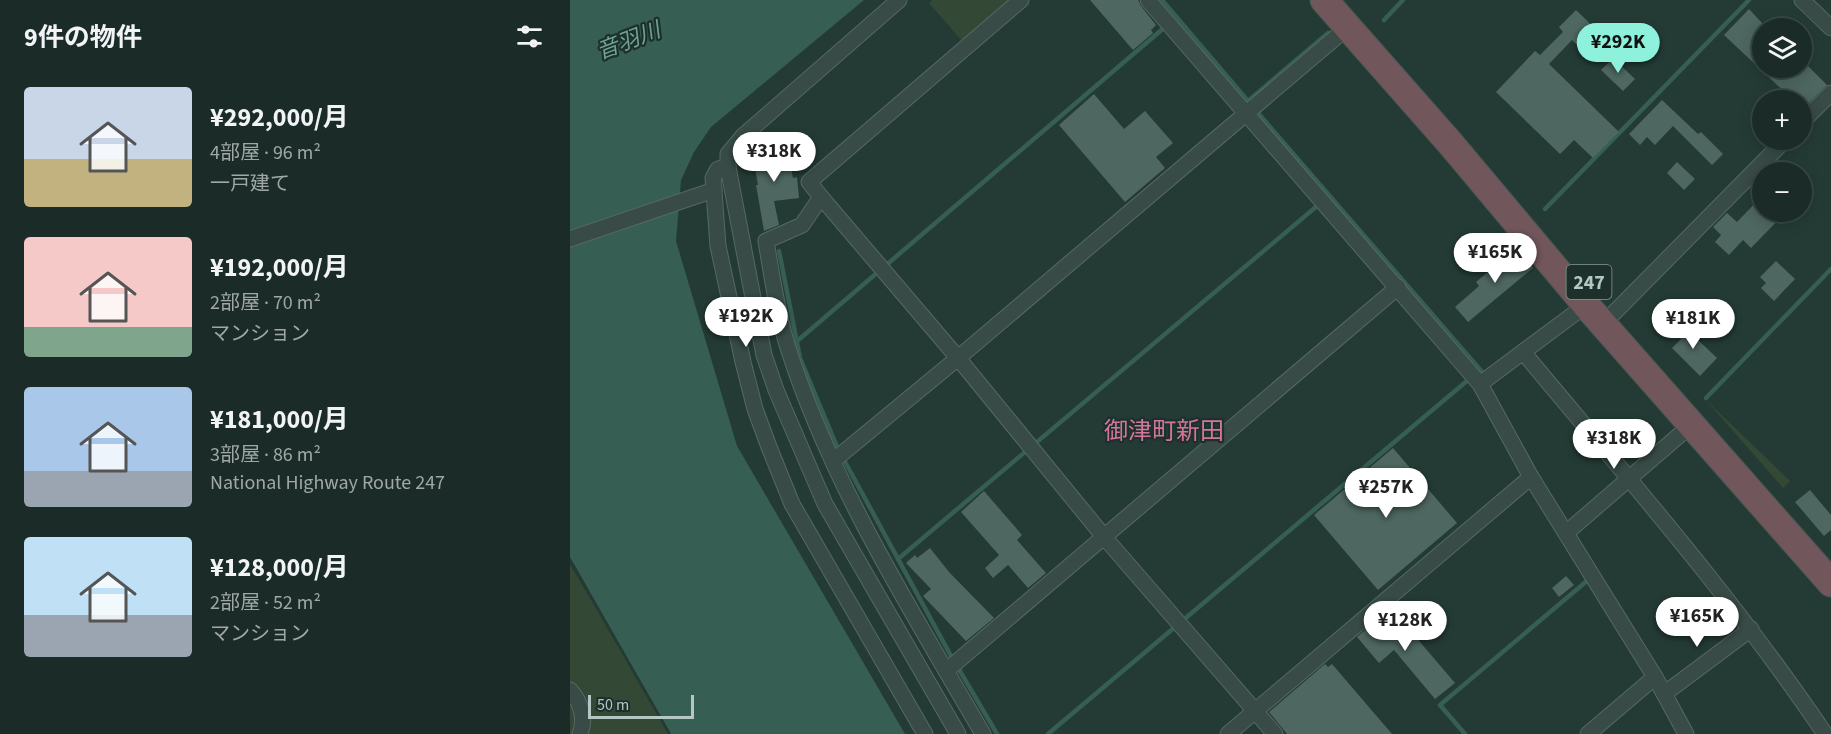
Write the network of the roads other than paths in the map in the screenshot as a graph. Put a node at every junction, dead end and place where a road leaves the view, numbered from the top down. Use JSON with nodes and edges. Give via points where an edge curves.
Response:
{"nodes":[{"id":1,"x":899,"y":0,"type":"edge"},
{"id":2,"x":1021,"y":0,"type":"edge"},
{"id":3,"x":1148,"y":0,"type":"edge"},
{"id":4,"x":1324,"y":0,"type":"edge"},
{"id":5,"x":1344,"y":0,"type":"edge"},
{"id":6,"x":1802,"y":0,"type":"edge"},
{"id":7,"x":1348,"y":27,"type":"junction"},
{"id":8,"x":1831,"y":28,"type":"edge"},
{"id":9,"x":1831,"y":93,"type":"edge"},
{"id":10,"x":1812,"y":112,"type":"edge"},
{"id":11,"x":1246,"y":114,"type":"junction"},
{"id":12,"x":1774,"y":150,"type":"edge"},
{"id":13,"x":728,"y":167,"type":"junction"},
{"id":14,"x":707,"y":192,"type":"junction"},
{"id":15,"x":821,"y":197,"type":"junction"},
{"id":16,"x":570,"y":239,"type":"edge"},
{"id":17,"x":1398,"y":287,"type":"junction"},
{"id":18,"x":1602,"y":313,"type":"junction"},
{"id":19,"x":1523,"y":352,"type":"junction"},
{"id":20,"x":958,"y":358,"type":"junction"},
{"id":21,"x":1480,"y":384,"type":"junction"},
{"id":22,"x":1683,"y":432,"type":"dead end"},
{"id":23,"x":833,"y":461,"type":"junction"},
{"id":24,"x":1531,"y":477,"type":"junction"},
{"id":25,"x":1630,"y":478,"type":"junction"},
{"id":26,"x":1566,"y":532,"type":"junction"},
{"id":27,"x":1105,"y":538,"type":"junction"},
{"id":28,"x":1831,"y":567,"type":"edge"},
{"id":29,"x":1831,"y":583,"type":"edge"},
{"id":30,"x":1750,"y":628,"type":"junction"},
{"id":31,"x":946,"y":671,"type":"junction"},
{"id":32,"x":1655,"y":677,"type":"junction"},
{"id":33,"x":570,"y":690,"type":"edge"},
{"id":34,"x":1664,"y":694,"type":"junction"},
{"id":35,"x":1256,"y":711,"type":"junction"},
{"id":36,"x":580,"y":734,"type":"edge"},
{"id":37,"x":926,"y":734,"type":"edge"},
{"id":38,"x":957,"y":734,"type":"edge"},
{"id":39,"x":982,"y":734,"type":"edge"},
{"id":40,"x":1228,"y":734,"type":"edge"},
{"id":41,"x":1275,"y":734,"type":"edge"},
{"id":42,"x":1588,"y":734,"type":"edge"},
{"id":43,"x":1686,"y":734,"type":"edge"},
{"id":44,"x":1825,"y":734,"type":"edge"}],
"edges":[{"from":1,"to":13,"type":"street","via":[[743,136],[728,154]]},
{"from":2,"to":15,"type":"street","via":[[809,182]]},
{"from":3,"to":11,"type":"street"},
{"from":4,"to":7,"type":"highway","number":"247"},
{"from":5,"to":18,"type":"highway","number":"247","via":[[1455,123]]},
{"from":6,"to":8,"type":"street"},
{"from":7,"to":11,"type":"street"},
{"from":7,"to":18,"type":"highway","number":"247"},
{"from":9,"to":10,"type":"street"},
{"from":11,"to":17,"type":"street"},
{"from":11,"to":20,"type":"street"},
{"from":12,"to":18,"type":"street"},
{"from":13,"to":14,"type":"street","via":[[718,169]]},
{"from":13,"to":38,"type":"street","via":[[762,346],[776,390],[825,504]]},
{"from":14,"to":16,"type":"street"},
{"from":14,"to":37,"type":"street","via":[[755,409],[792,504]]},
{"from":15,"to":20,"type":"street"},
{"from":15,"to":23,"type":"street","via":[[802,225],[766,241],[787,345]]},
{"from":17,"to":21,"type":"street"},
{"from":17,"to":27,"type":"street"},
{"from":18,"to":19,"type":"street"},
{"from":18,"to":28,"type":"highway","number":"247"},
{"from":18,"to":29,"type":"highway","number":"247"},
{"from":19,"to":21,"type":"street"},
{"from":19,"to":25,"type":"street"},
{"from":20,"to":23,"type":"street"},
{"from":20,"to":27,"type":"street"},
{"from":21,"to":24,"type":"street"},
{"from":22,"to":25,"type":"street"},
{"from":23,"to":31,"type":"street"},
{"from":24,"to":26,"type":"street"},
{"from":24,"to":35,"type":"street"},
{"from":25,"to":26,"type":"street"},
{"from":25,"to":30,"type":"street"},
{"from":26,"to":32,"type":"street"},
{"from":27,"to":31,"type":"street"},
{"from":27,"to":35,"type":"street"},
{"from":30,"to":34,"type":"street"},
{"from":30,"to":44,"type":"street"},
{"from":31,"to":39,"type":"street"},
{"from":32,"to":34,"type":"street"},
{"from":32,"to":42,"type":"street"},
{"from":33,"to":36,"type":"street","via":[[581,710]]},
{"from":34,"to":43,"type":"street"},
{"from":35,"to":40,"type":"street"},
{"from":35,"to":41,"type":"street"}]}
